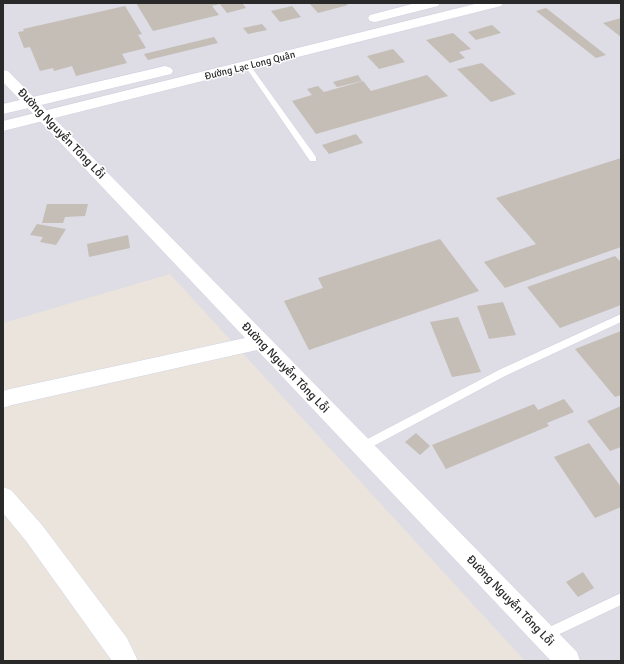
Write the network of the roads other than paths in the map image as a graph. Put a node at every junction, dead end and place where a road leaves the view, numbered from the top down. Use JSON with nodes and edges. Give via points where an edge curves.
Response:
{"nodes":[{"id":1,"x":433,"y":3,"type":"edge"},
{"id":2,"x":496,"y":3,"type":"edge"},
{"id":3,"x":364,"y":21,"type":"dead end"},
{"id":4,"x":230,"y":56,"type":"dead end"},
{"id":5,"x":248,"y":66,"type":"junction"},
{"id":6,"x":3,"y":74,"type":"edge"},
{"id":7,"x":30,"y":103,"type":"junction"},
{"id":8,"x":3,"y":109,"type":"edge"},
{"id":9,"x":44,"y":117,"type":"junction"},
{"id":10,"x":3,"y":126,"type":"edge"},
{"id":11,"x":313,"y":159,"type":"dead end"},
{"id":12,"x":621,"y":318,"type":"edge"},
{"id":13,"x":260,"y":342,"type":"junction"},
{"id":14,"x":3,"y":400,"type":"edge"},
{"id":15,"x":362,"y":448,"type":"junction"},
{"id":16,"x":3,"y":497,"type":"edge"},
{"id":17,"x":621,"y":600,"type":"edge"},
{"id":18,"x":544,"y":636,"type":"junction"},
{"id":19,"x":126,"y":661,"type":"edge"},
{"id":20,"x":568,"y":661,"type":"edge"}],
"edges":[{"from":1,"to":3,"type":"main road"},
{"from":2,"to":5,"type":"main road","name":"Đường Lạc Long Quân"},
{"from":4,"to":7,"type":"main road","name":"Đường Lạc Long Quân"},
{"from":5,"to":9,"type":"main road","name":"Đường Lạc Long Quân"},
{"from":5,"to":11,"type":"lane"},
{"from":6,"to":7,"type":"street","name":"Đường Nguyễn Tông Lỗi"},
{"from":7,"to":8,"type":"main road","name":"Đường Lạc Long Quân"},
{"from":7,"to":9,"type":"street","name":"Đường Nguyễn Tông Lỗi"},
{"from":9,"to":10,"type":"main road","name":"Đường Lạc Long Quân"},
{"from":9,"to":13,"type":"street","name":"Đường Nguyễn Tông Lỗi"},
{"from":12,"to":15,"type":"lane","via":[[502,372]]},
{"from":13,"to":14,"type":"street"},
{"from":13,"to":15,"type":"street","name":"Đường Nguyễn Tông Lỗi"},
{"from":15,"to":18,"type":"street","name":"Đường Nguyễn Tông Lỗi"},
{"from":16,"to":19,"type":"street","via":[[34,533]]},
{"from":17,"to":18,"type":"lane"},
{"from":18,"to":20,"type":"street","name":"Đường Nguyễn Tông Lỗi"}]}
